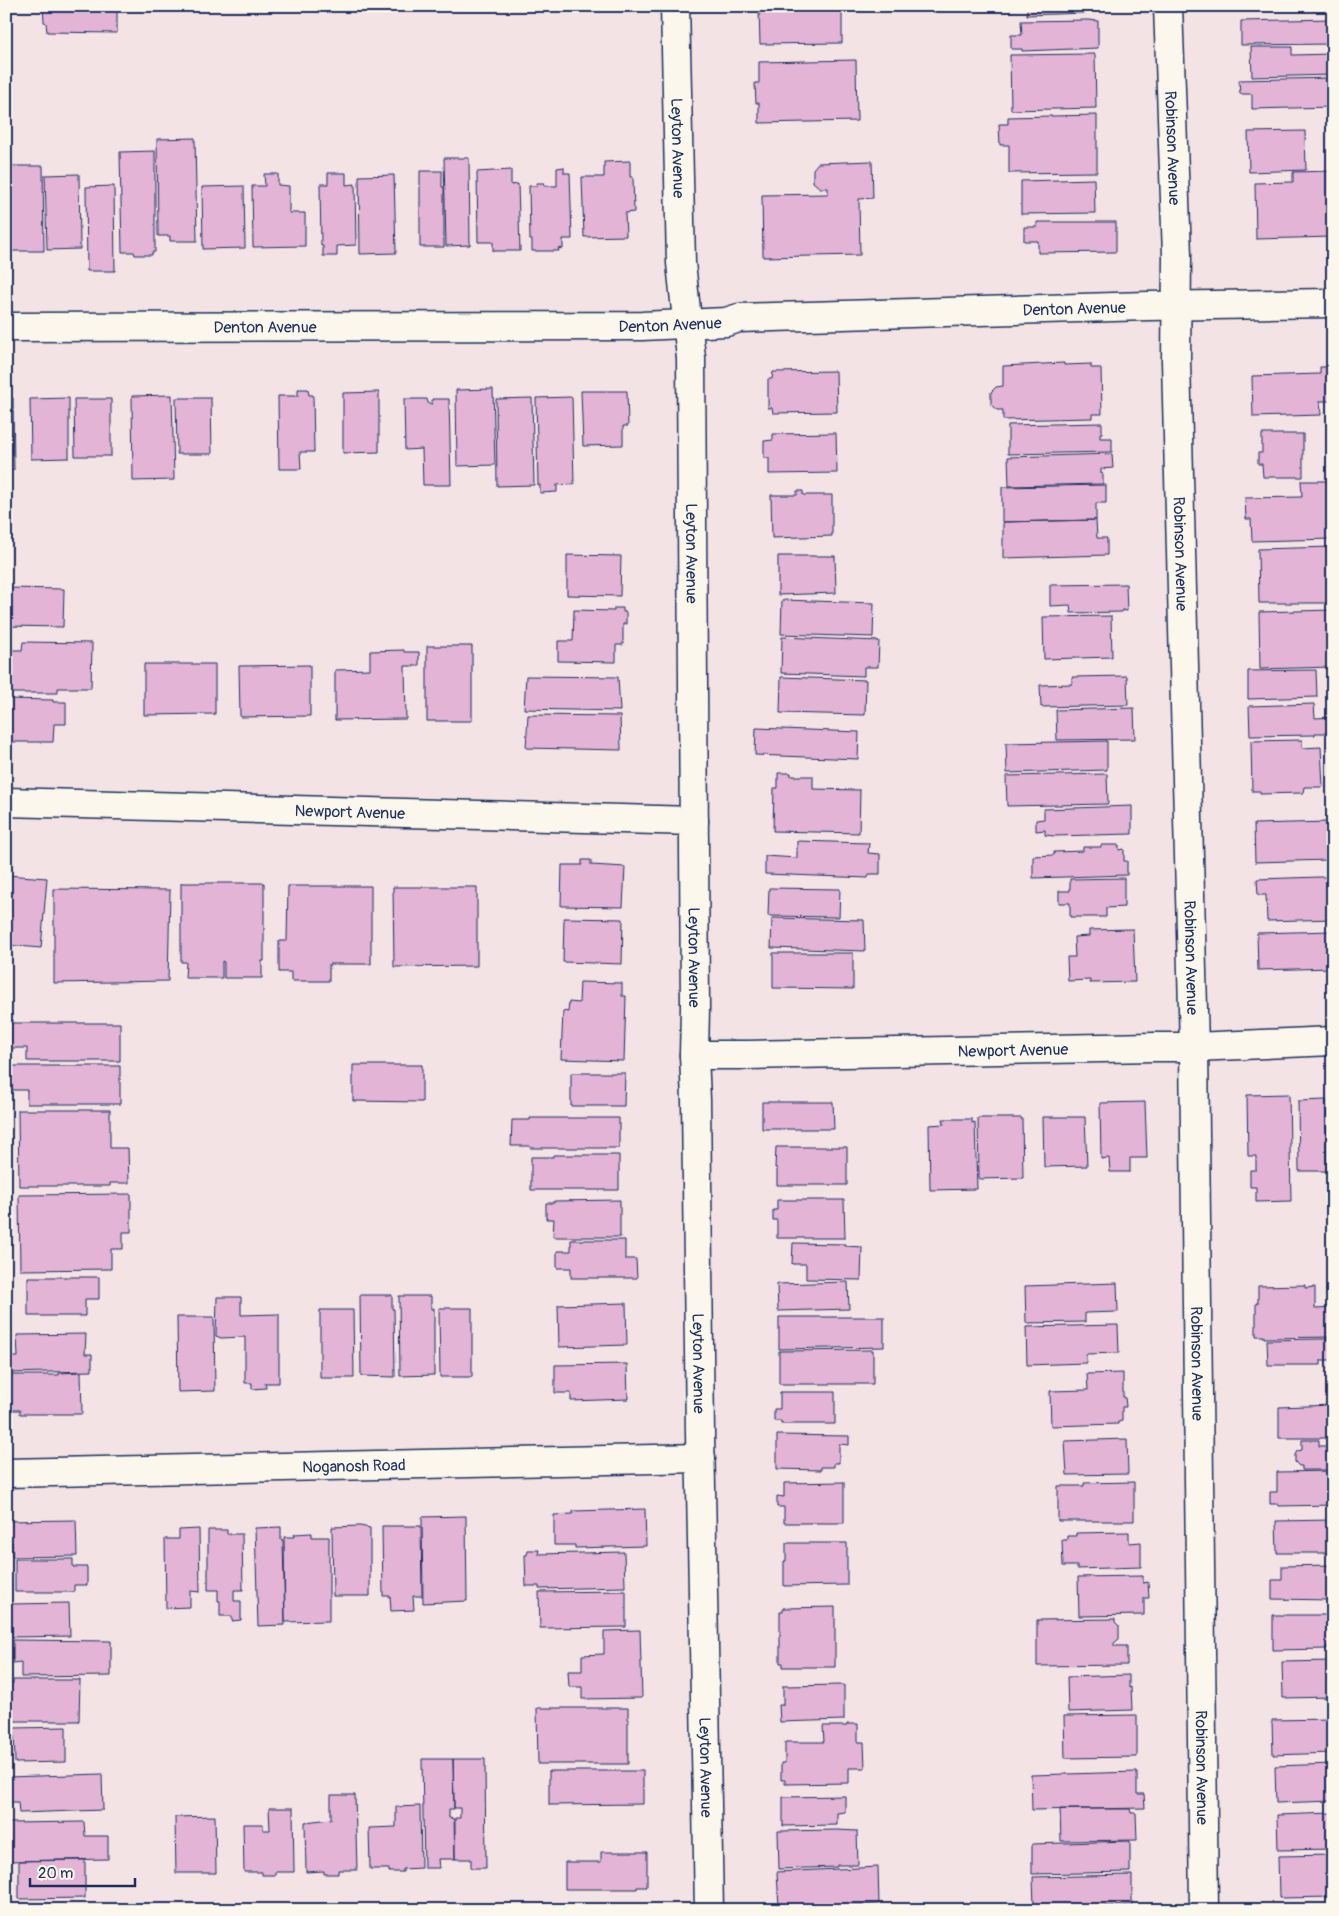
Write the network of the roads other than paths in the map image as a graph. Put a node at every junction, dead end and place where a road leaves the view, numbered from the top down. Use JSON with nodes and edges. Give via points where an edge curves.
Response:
{"nodes":[{"id":1,"x":675,"y":6,"type":"edge"},
{"id":2,"x":1168,"y":6,"type":"edge"},
{"id":3,"x":1333,"y":303,"type":"edge"},
{"id":4,"x":1176,"y":307,"type":"junction"},
{"id":5,"x":687,"y":324,"type":"junction"},
{"id":6,"x":6,"y":327,"type":"edge"},
{"id":7,"x":6,"y":802,"type":"edge"},
{"id":8,"x":694,"y":821,"type":"junction"},
{"id":9,"x":1333,"y":1041,"type":"edge"},
{"id":10,"x":1194,"y":1047,"type":"junction"},
{"id":11,"x":694,"y":1055,"type":"junction"},
{"id":12,"x":701,"y":1458,"type":"junction"},
{"id":13,"x":6,"y":1473,"type":"edge"},
{"id":14,"x":709,"y":1910,"type":"edge"},
{"id":15,"x":1204,"y":1910,"type":"edge"}],
"edges":[{"from":1,"to":5,"type":"street","name":"Leyton Avenue","via":[[681,262]]},
{"from":2,"to":4,"type":"street","name":"Robinson Avenue"},
{"from":3,"to":4,"type":"street","name":"Denton Avenue"},
{"from":4,"to":5,"type":"street","name":"Denton Avenue","via":[[740,318]]},
{"from":4,"to":10,"type":"street","name":"Robinson Avenue"},
{"from":5,"to":6,"type":"street","name":"Denton Avenue"},
{"from":5,"to":8,"type":"street","name":"Leyton Avenue","via":[[691,367]]},
{"from":7,"to":8,"type":"street","name":"Newport Avenue"},
{"from":8,"to":11,"type":"street","name":"Leyton Avenue"},
{"from":9,"to":10,"type":"street","name":"Newport Avenue"},
{"from":10,"to":11,"type":"street","name":"Newport Avenue"},
{"from":10,"to":15,"type":"street","name":"Robinson Avenue"},
{"from":11,"to":12,"type":"street","name":"Leyton Avenue"},
{"from":12,"to":13,"type":"street","name":"Noganosh Road"},
{"from":12,"to":14,"type":"street","name":"Leyton Avenue"}]}
